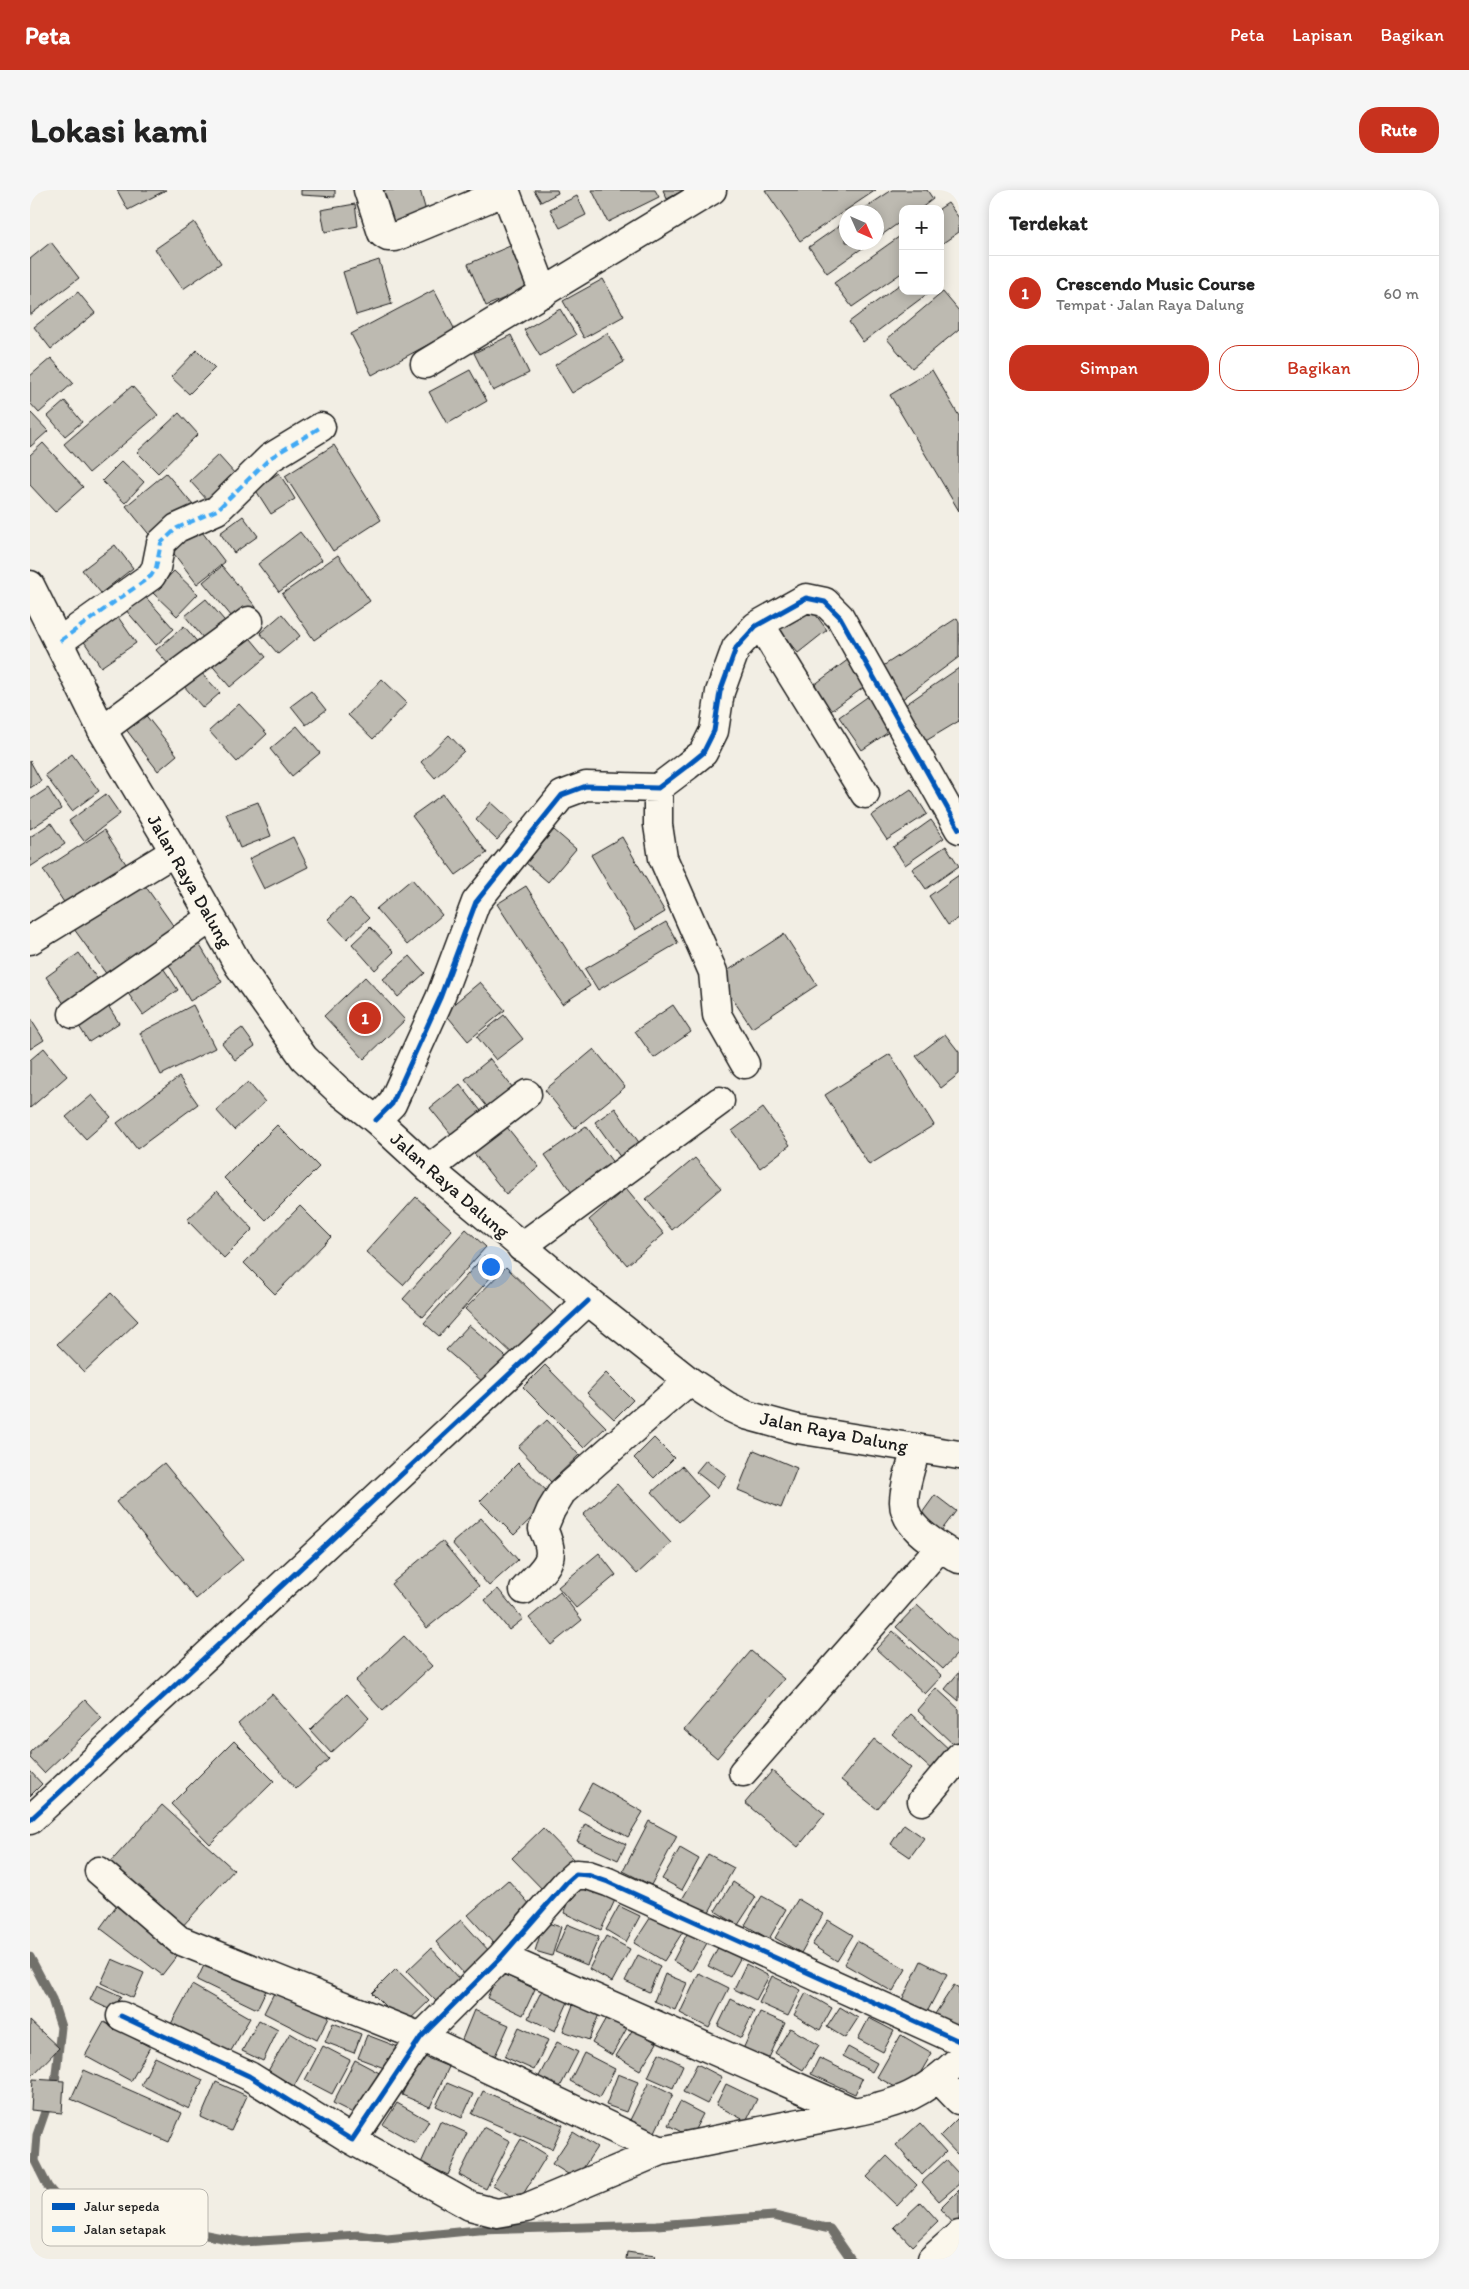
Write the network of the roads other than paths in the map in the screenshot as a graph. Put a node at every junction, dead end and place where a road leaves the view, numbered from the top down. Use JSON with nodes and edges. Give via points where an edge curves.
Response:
{"nodes":[{"id":1,"x":368,"y":190,"type":"edge"},
{"id":2,"x":712,"y":190,"type":"edge"},
{"id":3,"x":505,"y":191,"type":"edge"},
{"id":4,"x":544,"y":293,"type":"junction"},
{"id":5,"x":425,"y":364,"type":"dead end"},
{"id":6,"x":321,"y":427,"type":"dead end"},
{"id":7,"x":30,"y":585,"type":"edge"},
{"id":8,"x":250,"y":621,"type":"dead end"},
{"id":9,"x":760,"y":624,"type":"junction"},
{"id":10,"x":60,"y":642,"type":"junction"},
{"id":11,"x":102,"y":730,"type":"junction"},
{"id":12,"x":658,"y":788,"type":"junction"},
{"id":13,"x":865,"y":794,"type":"dead end"},
{"id":14,"x":959,"y":829,"type":"edge"},
{"id":15,"x":174,"y":852,"type":"junction"},
{"id":16,"x":211,"y":918,"type":"junction"},
{"id":17,"x":30,"y":940,"type":"edge"},
{"id":18,"x":73,"y":1014,"type":"dead end"},
{"id":19,"x":744,"y":1064,"type":"dead end"},
{"id":20,"x":527,"y":1094,"type":"dead end"},
{"id":21,"x":720,"y":1101,"type":"dead end"},
{"id":22,"x":376,"y":1120,"type":"junction"},
{"id":23,"x":429,"y":1169,"type":"junction"},
{"id":24,"x":521,"y":1247,"type":"junction"},
{"id":25,"x":588,"y":1301,"type":"junction"},
{"id":26,"x":689,"y":1381,"type":"junction"},
{"id":27,"x":916,"y":1448,"type":"junction"},
{"id":28,"x":959,"y":1455,"type":"edge"},
{"id":29,"x":950,"y":1553,"type":"edge"},
{"id":30,"x":524,"y":1590,"type":"dead end"},
{"id":31,"x":959,"y":1757,"type":"edge"},
{"id":32,"x":743,"y":1772,"type":"dead end"},
{"id":33,"x":922,"y":1800,"type":"dead end"},
{"id":34,"x":30,"y":1820,"type":"edge"},
{"id":35,"x":99,"y":1872,"type":"dead end"},
{"id":36,"x":501,"y":1957,"type":"junction"},
{"id":37,"x":121,"y":2016,"type":"dead end"},
{"id":38,"x":421,"y":2037,"type":"junction"},
{"id":39,"x":959,"y":2041,"type":"edge"},
{"id":40,"x":959,"y":2060,"type":"edge"},
{"id":41,"x":939,"y":2079,"type":"junction"},
{"id":42,"x":959,"y":2100,"type":"edge"},
{"id":43,"x":854,"y":2112,"type":"junction"},
{"id":44,"x":352,"y":2140,"type":"junction"},
{"id":45,"x":661,"y":2151,"type":"junction"},
{"id":46,"x":959,"y":2235,"type":"edge"},
{"id":47,"x":935,"y":2258,"type":"edge"}],
"edges":[{"from":1,"to":3,"type":"street","via":[[382,233],[388,237],[395,237]]},
{"from":2,"to":4,"type":"street"},
{"from":3,"to":4,"type":"street"},
{"from":4,"to":5,"type":"street"},
{"from":6,"to":10,"type":"street","via":[[270,458],[217,510],[177,528],[161,544],[151,576]]},
{"from":7,"to":10,"type":"street","name":"Jalan Raya Dalung"},
{"from":8,"to":11,"type":"street"},
{"from":9,"to":12,"type":"street","via":[[736,648],[720,692],[714,731],[703,753]]},
{"from":9,"to":13,"type":"street"},
{"from":9,"to":14,"type":"street","via":[[806,598],[825,602],[840,617]]},
{"from":10,"to":11,"type":"street","name":"Jalan Raya Dalung"},
{"from":11,"to":15,"type":"street","name":"Jalan Raya Dalung"},
{"from":12,"to":19,"type":"street","via":[[658,825],[663,858],[712,972],[717,1015]]},
{"from":12,"to":22,"type":"street","via":[[586,786],[562,795],[476,902],[440,998],[392,1104]]},
{"from":15,"to":16,"type":"street","name":"Jalan Raya Dalung"},
{"from":15,"to":17,"type":"street"},
{"from":16,"to":18,"type":"street"},
{"from":16,"to":22,"type":"street","name":"Jalan Raya Dalung","via":[[239,966],[304,1058]]},
{"from":20,"to":23,"type":"street"},
{"from":21,"to":24,"type":"street"},
{"from":22,"to":23,"type":"street","name":"Jalan Raya Dalung"},
{"from":23,"to":24,"type":"street","name":"Jalan Raya Dalung"},
{"from":24,"to":25,"type":"street","name":"Jalan Raya Dalung"},
{"from":25,"to":26,"type":"street","name":"Jalan Raya Dalung"},
{"from":25,"to":34,"type":"street"},
{"from":26,"to":27,"type":"street","name":"Jalan Raya Dalung","via":[[746,1415],[797,1429]]},
{"from":26,"to":30,"type":"street","via":[[562,1492],[543,1529],[551,1546],[550,1557]]},
{"from":27,"to":28,"type":"street","name":"Jalan Raya Dalung"},
{"from":27,"to":29,"type":"street","via":[[904,1502],[906,1511],[922,1533]]},
{"from":29,"to":32,"type":"street"},
{"from":31,"to":33,"type":"street"},
{"from":35,"to":38,"type":"street","via":[[179,1940]]},
{"from":36,"to":38,"type":"street"},
{"from":36,"to":39,"type":"street","via":[[566,1883],[576,1874],[588,1875]]},
{"from":36,"to":43,"type":"street"},
{"from":37,"to":44,"type":"street","via":[[249,2076]]},
{"from":38,"to":44,"type":"street"},
{"from":38,"to":45,"type":"street"},
{"from":40,"to":41,"type":"street"},
{"from":41,"to":42,"type":"street"},
{"from":41,"to":43,"type":"street","via":[[904,2100]]},
{"from":43,"to":45,"type":"street"},
{"from":44,"to":45,"type":"street","via":[[470,2206],[497,2213],[526,2208]]},
{"from":46,"to":47,"type":"street"}]}
